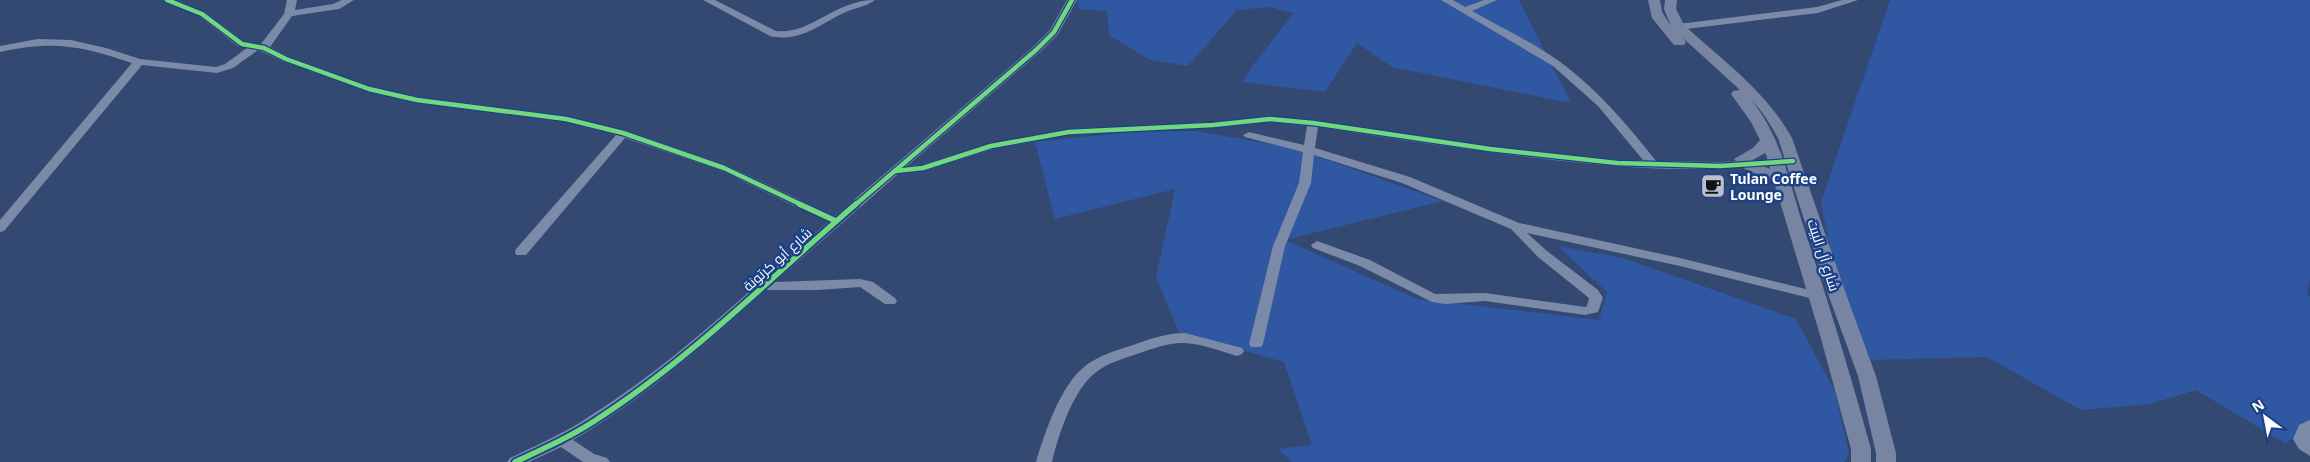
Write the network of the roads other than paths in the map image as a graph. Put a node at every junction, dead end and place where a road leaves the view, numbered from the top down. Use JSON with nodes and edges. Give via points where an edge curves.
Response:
{"nodes":[{"id":1,"x":167,"y":0,"type":"edge"},
{"id":2,"x":292,"y":0,"type":"edge"},
{"id":3,"x":350,"y":0,"type":"edge"},
{"id":4,"x":708,"y":0,"type":"edge"},
{"id":5,"x":870,"y":0,"type":"edge"},
{"id":6,"x":1072,"y":0,"type":"edge"},
{"id":7,"x":1446,"y":0,"type":"edge"},
{"id":8,"x":1492,"y":0,"type":"edge"},
{"id":9,"x":1654,"y":0,"type":"edge"},
{"id":10,"x":1671,"y":0,"type":"edge"},
{"id":11,"x":1854,"y":0,"type":"edge"},
{"id":12,"x":1465,"y":11,"type":"junction"},
{"id":13,"x":289,"y":14,"type":"junction"},
{"id":14,"x":1678,"y":27,"type":"junction"},
{"id":15,"x":259,"y":48,"type":"junction"},
{"id":16,"x":0,"y":49,"type":"edge"},
{"id":17,"x":139,"y":62,"type":"junction"},
{"id":18,"x":1313,"y":123,"type":"junction"},
{"id":19,"x":623,"y":133,"type":"junction"},
{"id":20,"x":1249,"y":135,"type":"dead end"},
{"id":21,"x":1309,"y":150,"type":"junction"},
{"id":22,"x":1772,"y":153,"type":"junction"},
{"id":23,"x":1792,"y":158,"type":"junction"},
{"id":24,"x":1744,"y":162,"type":"junction"},
{"id":25,"x":1653,"y":165,"type":"junction"},
{"id":26,"x":894,"y":171,"type":"junction"},
{"id":27,"x":1781,"y":179,"type":"junction"},
{"id":28,"x":836,"y":221,"type":"junction"},
{"id":29,"x":1515,"y":226,"type":"junction"},
{"id":30,"x":0,"y":228,"type":"edge"},
{"id":31,"x":1317,"y":245,"type":"dead end"},
{"id":32,"x":521,"y":252,"type":"dead end"},
{"id":33,"x":762,"y":286,"type":"junction"},
{"id":34,"x":1818,"y":296,"type":"junction"},
{"id":35,"x":890,"y":301,"type":"dead end"},
{"id":36,"x":1256,"y":344,"type":"dead end"},
{"id":37,"x":1237,"y":351,"type":"dead end"},
{"id":38,"x":2310,"y":424,"type":"edge"},
{"id":39,"x":562,"y":441,"type":"junction"},
{"id":40,"x":2310,"y":450,"type":"edge"},
{"id":41,"x":514,"y":462,"type":"edge"},
{"id":42,"x":602,"y":462,"type":"edge"},
{"id":43,"x":1044,"y":462,"type":"edge"},
{"id":44,"x":1860,"y":462,"type":"edge"},
{"id":45,"x":1886,"y":462,"type":"edge"}],
"edges":[{"from":1,"to":15,"type":"street","via":[[202,14],[242,44]]},
{"from":2,"to":13,"type":"street"},
{"from":3,"to":13,"type":"street","via":[[336,7]]},
{"from":4,"to":5,"type":"street","via":[[783,36],[803,33],[831,15]]},
{"from":6,"to":26,"type":"street","name":"شارع أبو كرتونة","via":[[1054,32],[1036,50]]},
{"from":7,"to":12,"type":"street"},
{"from":8,"to":12,"type":"street"},
{"from":9,"to":22,"type":"street","name":"شارع آل البيت","via":[[1663,25],[1746,102],[1756,116]]},
{"from":10,"to":14,"type":"street","via":[[1671,14]]},
{"from":11,"to":14,"type":"street","via":[[1818,10]]},
{"from":12,"to":25,"type":"street","via":[[1535,50],[1565,72],[1621,125]]},
{"from":13,"to":15,"type":"street"},
{"from":14,"to":23,"type":"street","name":"شارع آل البيت","via":[[1760,101],[1777,123]]},
{"from":15,"to":17,"type":"street","via":[[217,70]]},
{"from":15,"to":19,"type":"street","via":[[383,93],[496,112],[566,119]]},
{"from":16,"to":17,"type":"street","via":[[33,42],[64,41]]},
{"from":17,"to":30,"type":"street"},
{"from":18,"to":21,"type":"street"},
{"from":18,"to":25,"type":"street","via":[[1579,160]]},
{"from":18,"to":26,"type":"street","via":[[1270,119],[1075,131],[991,146],[923,168]]},
{"from":19,"to":28,"type":"street","via":[[724,168]]},
{"from":19,"to":32,"type":"street"},
{"from":20,"to":21,"type":"street"},
{"from":21,"to":29,"type":"street","via":[[1413,182]]},
{"from":21,"to":36,"type":"street","via":[[1305,183],[1279,246]]},
{"from":22,"to":23,"type":"street"},
{"from":22,"to":24,"type":"street"},
{"from":22,"to":24,"type":"street","via":[[1758,151]]},
{"from":22,"to":27,"type":"street","name":"شارع آل البيت"},
{"from":23,"to":45,"type":"street","name":"شارع آل البيت","via":[[1867,376]]},
{"from":24,"to":25,"type":"street","via":[[1720,166]]},
{"from":24,"to":27,"type":"street"},
{"from":26,"to":28,"type":"street","name":"شارع أبو كرتونة"},
{"from":27,"to":34,"type":"street","name":"شارع آل البيت"},
{"from":28,"to":33,"type":"street","name":"شارع أبو كرتونة"},
{"from":29,"to":31,"type":"street","via":[[1554,265],[1593,293],[1596,298],[1593,309],[1585,311],[1470,296],[1451,301],[1432,298],[1365,264]]},
{"from":29,"to":34,"type":"street"},
{"from":33,"to":35,"type":"street","via":[[860,283]]},
{"from":33,"to":39,"type":"street","name":"شارع أبو كرتونة","via":[[665,370],[622,403]]},
{"from":34,"to":44,"type":"street","name":"شارع آل البيت","via":[[1854,422]]},
{"from":37,"to":43,"type":"street","via":[[1178,338],[1095,366],[1085,374],[1070,398]]},
{"from":38,"to":40,"type":"street","via":[[2304,429],[2301,439]]},
{"from":39,"to":41,"type":"street","name":"شارع أبو كرتونة"},
{"from":39,"to":42,"type":"street"}]}
